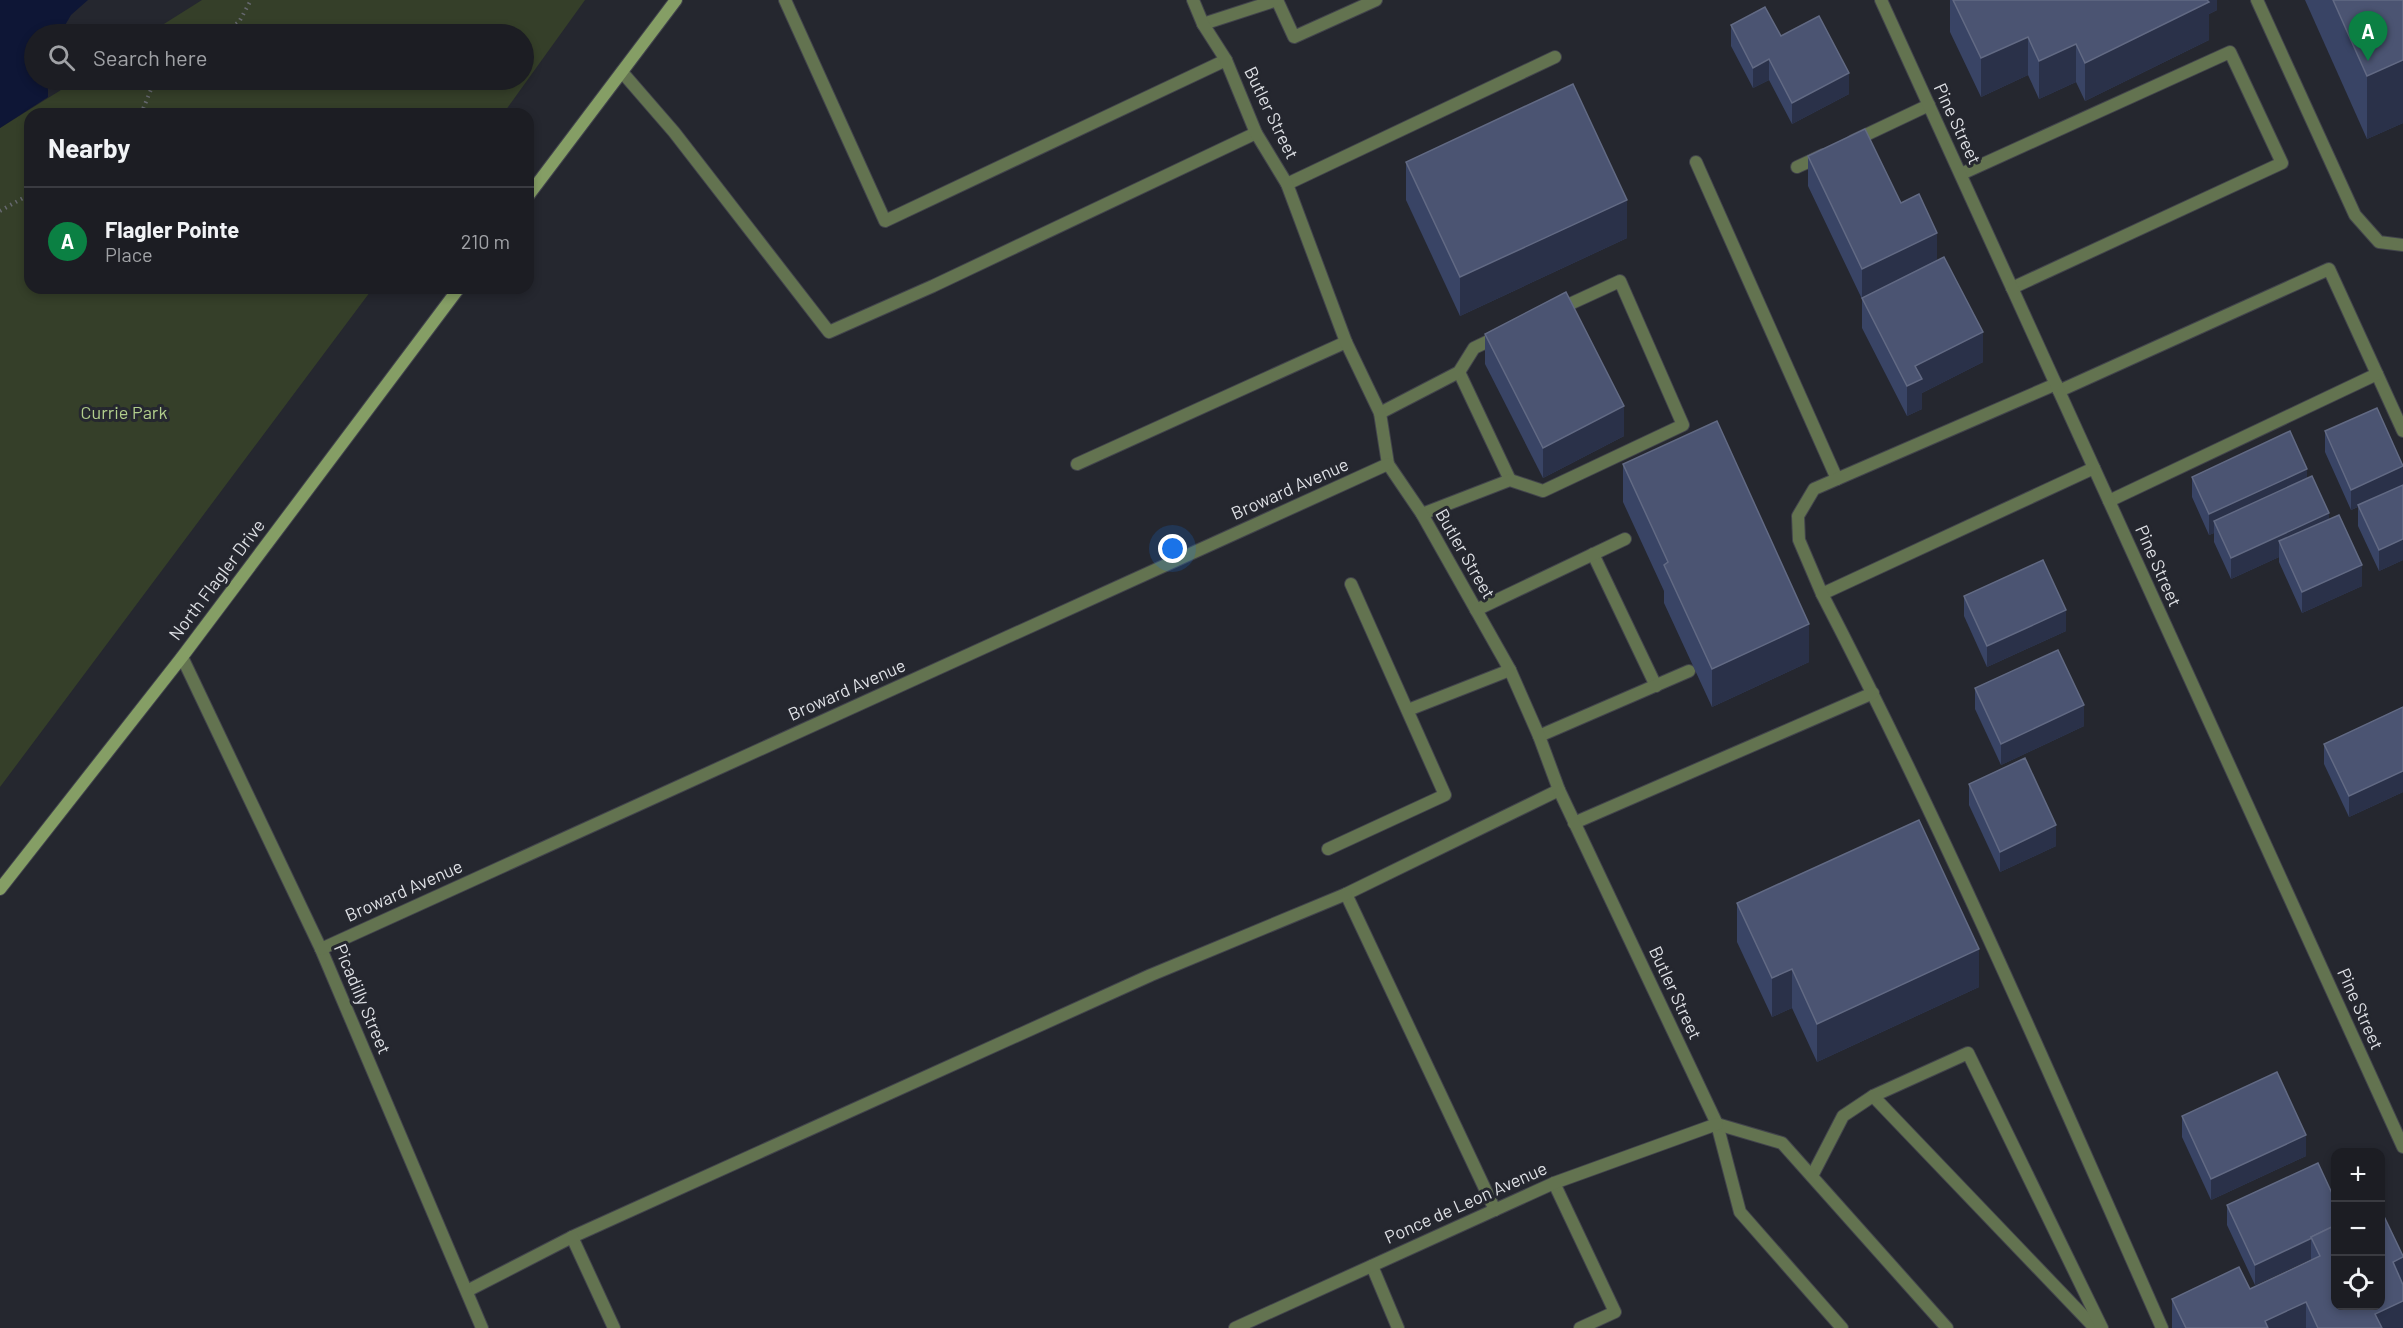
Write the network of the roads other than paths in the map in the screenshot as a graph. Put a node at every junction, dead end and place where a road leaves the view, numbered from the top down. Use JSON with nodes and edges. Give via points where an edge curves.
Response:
{"nodes":[{"id":1,"x":676,"y":0,"type":"edge"},
{"id":2,"x":785,"y":0,"type":"edge"},
{"id":3,"x":1193,"y":0,"type":"edge"},
{"id":4,"x":1277,"y":0,"type":"edge"},
{"id":5,"x":1376,"y":0,"type":"edge"},
{"id":6,"x":1881,"y":0,"type":"edge"},
{"id":7,"x":2257,"y":0,"type":"edge"},
{"id":8,"x":1203,"y":24,"type":"junction"},
{"id":9,"x":1555,"y":57,"type":"dead end"},
{"id":10,"x":1226,"y":60,"type":"junction"},
{"id":11,"x":622,"y":72,"type":"junction"},
{"id":12,"x":1929,"y":105,"type":"junction"},
{"id":13,"x":1256,"y":133,"type":"junction"},
{"id":14,"x":1696,"y":162,"type":"dead end"},
{"id":15,"x":1797,"y":167,"type":"dead end"},
{"id":16,"x":1960,"y":174,"type":"junction"},
{"id":17,"x":1287,"y":184,"type":"junction"},
{"id":18,"x":534,"y":188,"type":"edge"},
{"id":19,"x":2403,"y":245,"type":"edge"},
{"id":20,"x":2012,"y":288,"type":"junction"},
{"id":21,"x":455,"y":294,"type":"edge"},
{"id":22,"x":1547,"y":315,"type":"edge"},
{"id":23,"x":1515,"y":329,"type":"edge"},
{"id":24,"x":1346,"y":342,"type":"junction"},
{"id":25,"x":1459,"y":372,"type":"junction"},
{"id":26,"x":2377,"y":374,"type":"junction"},
{"id":27,"x":2057,"y":388,"type":"junction"},
{"id":28,"x":1380,"y":413,"type":"junction"},
{"id":29,"x":2403,"y":431,"type":"edge"},
{"id":30,"x":1077,"y":464,"type":"dead end"},
{"id":31,"x":1388,"y":464,"type":"junction"},
{"id":32,"x":2094,"y":468,"type":"junction"},
{"id":33,"x":1837,"y":479,"type":"junction"},
{"id":34,"x":1510,"y":480,"type":"junction"},
{"id":35,"x":2109,"y":501,"type":"junction"},
{"id":36,"x":1422,"y":514,"type":"junction"},
{"id":37,"x":1625,"y":539,"type":"dead end"},
{"id":38,"x":1593,"y":554,"type":"junction"},
{"id":39,"x":1351,"y":584,"type":"dead end"},
{"id":40,"x":1822,"y":594,"type":"junction"},
{"id":41,"x":1476,"y":610,"type":"junction"},
{"id":42,"x":183,"y":657,"type":"junction"},
{"id":43,"x":1510,"y":670,"type":"junction"},
{"id":44,"x":1689,"y":671,"type":"dead end"},
{"id":45,"x":1656,"y":686,"type":"junction"},
{"id":46,"x":1873,"y":693,"type":"junction"},
{"id":47,"x":1408,"y":710,"type":"junction"},
{"id":48,"x":1539,"y":736,"type":"junction"},
{"id":49,"x":1559,"y":790,"type":"junction"},
{"id":50,"x":1574,"y":823,"type":"junction"},
{"id":51,"x":1328,"y":849,"type":"dead end"},
{"id":52,"x":0,"y":890,"type":"edge"},
{"id":53,"x":1346,"y":894,"type":"junction"},
{"id":54,"x":321,"y":949,"type":"junction"},
{"id":55,"x":1874,"y":1096,"type":"junction"},
{"id":56,"x":1717,"y":1124,"type":"junction"},
{"id":57,"x":2403,"y":1148,"type":"edge"},
{"id":58,"x":1812,"y":1176,"type":"junction"},
{"id":59,"x":1554,"y":1183,"type":"junction"},
{"id":60,"x":1495,"y":1209,"type":"junction"},
{"id":61,"x":572,"y":1237,"type":"junction"},
{"id":62,"x":1372,"y":1266,"type":"junction"},
{"id":63,"x":466,"y":1291,"type":"junction"},
{"id":64,"x":482,"y":1328,"type":"edge"},
{"id":65,"x":614,"y":1328,"type":"edge"},
{"id":66,"x":1235,"y":1328,"type":"edge"},
{"id":67,"x":1398,"y":1328,"type":"edge"},
{"id":68,"x":1580,"y":1328,"type":"edge"},
{"id":69,"x":1842,"y":1328,"type":"edge"},
{"id":70,"x":1947,"y":1328,"type":"edge"},
{"id":71,"x":2095,"y":1328,"type":"edge"},
{"id":72,"x":2102,"y":1328,"type":"edge"},
{"id":73,"x":2163,"y":1328,"type":"edge"}],
"edges":[{"from":1,"to":11,"type":"street"},
{"from":2,"to":10,"type":"street","via":[[885,221]]},
{"from":3,"to":8,"type":"street","name":"Butler Street"},
{"from":4,"to":5,"type":"street","via":[[1294,37]]},
{"from":4,"to":8,"type":"street"},
{"from":6,"to":12,"type":"street","name":"Pine Street"},
{"from":7,"to":19,"type":"street","via":[[2355,215],[2379,242]]},
{"from":8,"to":10,"type":"street","name":"Butler Street"},
{"from":9,"to":17,"type":"street"},
{"from":10,"to":13,"type":"street","name":"Butler Street"},
{"from":11,"to":13,"type":"street","via":[[674,132],[829,332]]},
{"from":11,"to":18,"type":"street"},
{"from":12,"to":15,"type":"street"},
{"from":12,"to":16,"type":"street","name":"Pine Street"},
{"from":13,"to":17,"type":"street","name":"Butler Street"},
{"from":14,"to":33,"type":"street"},
{"from":16,"to":20,"type":"street","name":"Pine Street"},
{"from":16,"to":20,"type":"street","via":[[2230,52],[2282,163]]},
{"from":17,"to":24,"type":"street","name":"Butler Street"},
{"from":20,"to":27,"type":"street","name":"Pine Street"},
{"from":21,"to":42,"type":"street","name":"North Flagler Drive"},
{"from":22,"to":34,"type":"street","via":[[1620,281],[1683,425],[1543,491]]},
{"from":23,"to":25,"type":"street","via":[[1473,348]]},
{"from":24,"to":28,"type":"street","name":"Butler Street"},
{"from":24,"to":30,"type":"street"},
{"from":25,"to":28,"type":"street"},
{"from":25,"to":34,"type":"street"},
{"from":26,"to":27,"type":"street","via":[[2329,269]]},
{"from":26,"to":29,"type":"street"},
{"from":26,"to":35,"type":"street"},
{"from":27,"to":32,"type":"street","name":"Pine Street"},
{"from":27,"to":33,"type":"street"},
{"from":28,"to":31,"type":"street","name":"Butler Street"},
{"from":31,"to":36,"type":"street","name":"Butler Street"},
{"from":31,"to":54,"type":"street","name":"Broward Avenue"},
{"from":32,"to":35,"type":"street","name":"Pine Street"},
{"from":32,"to":40,"type":"street"},
{"from":33,"to":40,"type":"street","via":[[1814,489],[1798,516],[1798,540]]},
{"from":34,"to":36,"type":"street"},
{"from":35,"to":57,"type":"street","name":"Pine Street"},
{"from":36,"to":41,"type":"street","name":"Butler Street"},
{"from":37,"to":38,"type":"street"},
{"from":38,"to":41,"type":"street"},
{"from":38,"to":45,"type":"street"},
{"from":39,"to":47,"type":"street"},
{"from":40,"to":46,"type":"street"},
{"from":41,"to":43,"type":"street","name":"Butler Street"},
{"from":42,"to":52,"type":"street","name":"North Flagler Drive"},
{"from":42,"to":54,"type":"street","name":"Picadilly Street"},
{"from":43,"to":47,"type":"street"},
{"from":43,"to":48,"type":"street","name":"Butler Street"},
{"from":44,"to":45,"type":"street"},
{"from":45,"to":48,"type":"street"},
{"from":46,"to":50,"type":"street"},
{"from":46,"to":73,"type":"street","via":[[2009,983]]},
{"from":47,"to":51,"type":"street","via":[[1445,795]]},
{"from":48,"to":49,"type":"street","name":"Butler Street"},
{"from":49,"to":50,"type":"street","name":"Butler Street"},
{"from":49,"to":53,"type":"street"},
{"from":50,"to":56,"type":"street","name":"Butler Street"},
{"from":53,"to":60,"type":"street"},
{"from":53,"to":61,"type":"street","via":[[1151,975]]},
{"from":54,"to":63,"type":"street","name":"Picadilly Street"},
{"from":55,"to":58,"type":"street","via":[[1843,1116]]},
{"from":55,"to":71,"type":"street"},
{"from":55,"to":72,"type":"street","via":[[1968,1053]]},
{"from":56,"to":58,"type":"street","via":[[1782,1143]]},
{"from":56,"to":59,"type":"street","name":"Ponce de Leon Avenue"},
{"from":56,"to":69,"type":"street","name":"Butler Street","via":[[1740,1212]]},
{"from":58,"to":70,"type":"street"},
{"from":59,"to":60,"type":"street","name":"Ponce de Leon Avenue"},
{"from":59,"to":68,"type":"street","via":[[1615,1312]]},
{"from":60,"to":62,"type":"street","name":"Ponce de Leon Avenue"},
{"from":61,"to":63,"type":"street"},
{"from":61,"to":65,"type":"street"},
{"from":62,"to":66,"type":"street","name":"Ponce de Leon Avenue"},
{"from":62,"to":67,"type":"street"},
{"from":63,"to":64,"type":"street","name":"Picadilly Street"}]}
